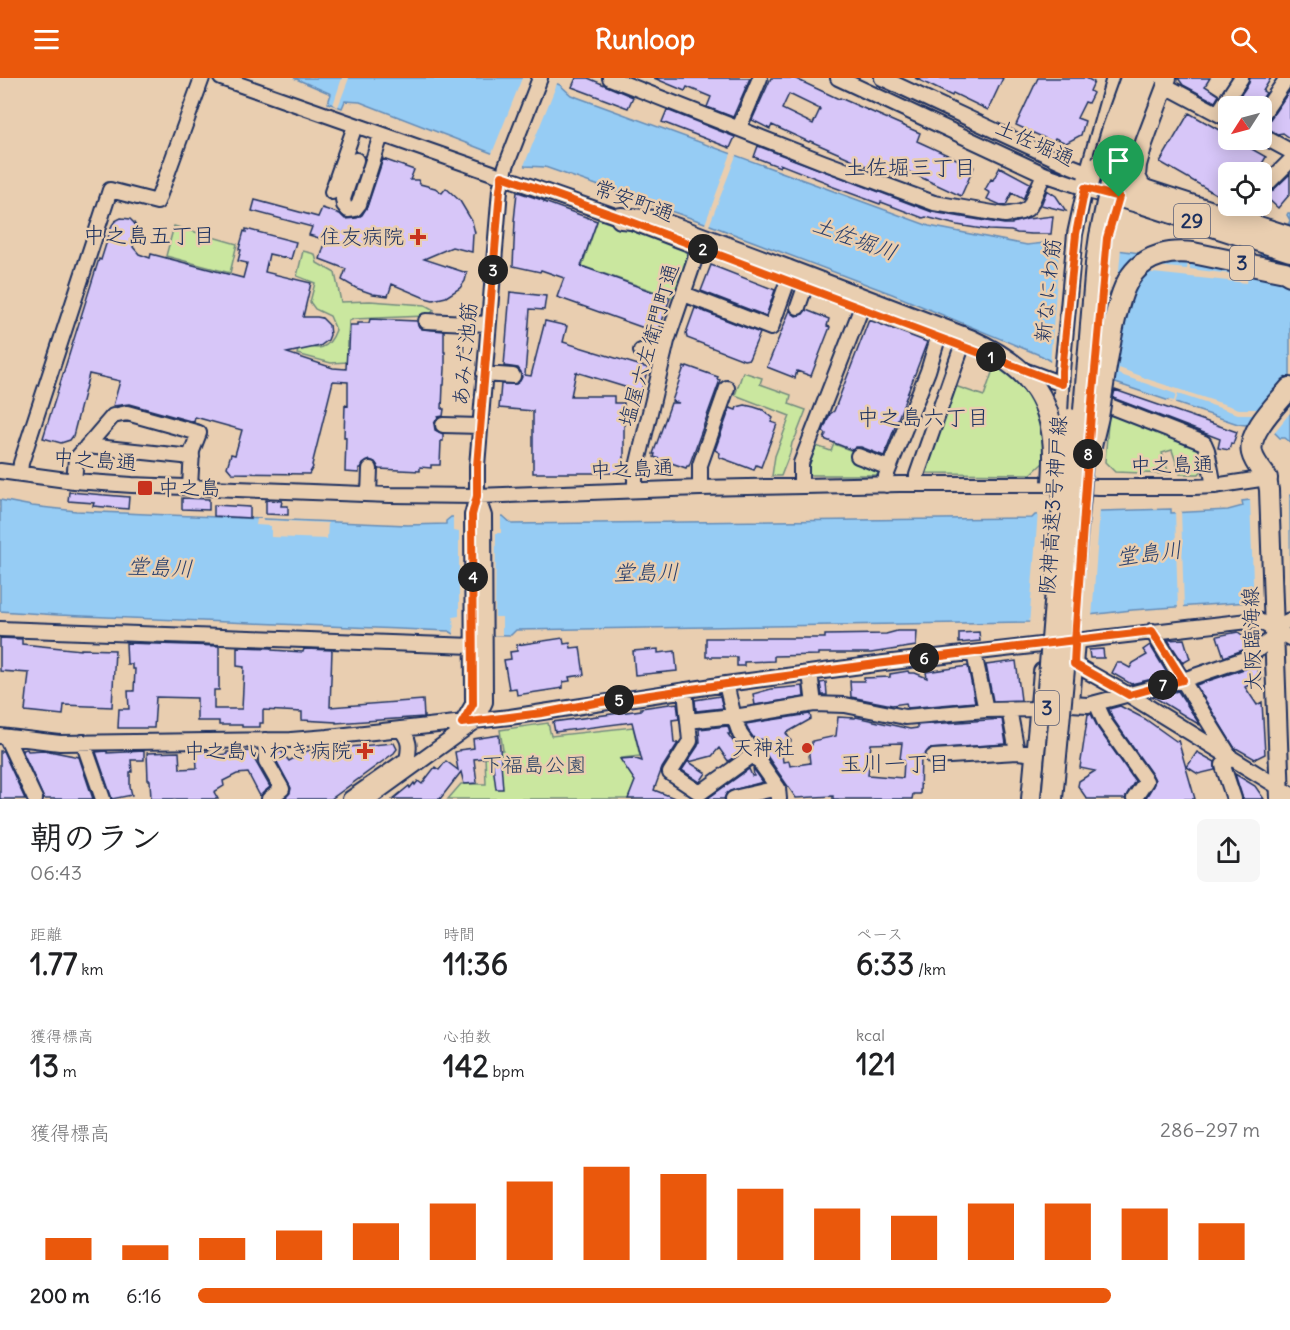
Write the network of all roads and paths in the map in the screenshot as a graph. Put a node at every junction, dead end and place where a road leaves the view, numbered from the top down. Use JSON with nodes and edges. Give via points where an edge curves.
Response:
{"nodes":[{"id":1,"x":202,"y":78,"type":"edge"},
{"id":2,"x":221,"y":78,"type":"edge"},
{"id":3,"x":540,"y":78,"type":"edge"},
{"id":4,"x":610,"y":78,"type":"edge"},
{"id":5,"x":760,"y":78,"type":"edge"},
{"id":6,"x":838,"y":78,"type":"edge"},
{"id":7,"x":882,"y":78,"type":"edge"},
{"id":8,"x":1116,"y":78,"type":"edge"},
{"id":9,"x":1131,"y":78,"type":"edge"},
{"id":10,"x":1147,"y":78,"type":"edge"},
{"id":11,"x":1241,"y":78,"type":"edge"},
{"id":12,"x":1287,"y":78,"type":"edge"},
{"id":13,"x":1164,"y":81,"type":"edge"},
{"id":14,"x":1232,"y":96,"type":"edge"},
{"id":15,"x":1272,"y":100,"type":"edge"},
{"id":16,"x":1218,"y":113,"type":"edge"},
{"id":17,"x":355,"y":126,"type":"junction"},
{"id":18,"x":739,"y":128,"type":"junction"},
{"id":19,"x":381,"y":135,"type":"junction"},
{"id":20,"x":1272,"y":141,"type":"edge"},
{"id":21,"x":1290,"y":151,"type":"edge"},
{"id":22,"x":351,"y":158,"type":"junction"},
{"id":23,"x":1290,"y":160,"type":"edge"},
{"id":24,"x":371,"y":165,"type":"junction"},
{"id":25,"x":505,"y":169,"type":"junction"},
{"id":26,"x":1044,"y":174,"type":"junction"},
{"id":27,"x":1272,"y":179,"type":"edge"},
{"id":28,"x":1087,"y":181,"type":"junction"},
{"id":29,"x":1118,"y":186,"type":"junction"},
{"id":30,"x":1149,"y":190,"type":"junction"},
{"id":31,"x":333,"y":192,"type":"dead end"},
{"id":32,"x":1218,"y":206,"type":"edge"},
{"id":33,"x":1247,"y":216,"type":"edge"},
{"id":34,"x":621,"y":218,"type":"junction"},
{"id":35,"x":1276,"y":237,"type":"edge"},
{"id":36,"x":699,"y":247,"type":"junction"},
{"id":37,"x":1290,"y":252,"type":"edge"},
{"id":38,"x":788,"y":275,"type":"junction"},
{"id":39,"x":1290,"y":275,"type":"edge"},
{"id":40,"x":805,"y":287,"type":"junction"},
{"id":41,"x":684,"y":294,"type":"junction"},
{"id":42,"x":798,"y":307,"type":"dead end"},
{"id":43,"x":861,"y":309,"type":"junction"},
{"id":44,"x":426,"y":321,"type":"dead end"},
{"id":45,"x":488,"y":324,"type":"junction"},
{"id":46,"x":932,"y":346,"type":"junction"},
{"id":47,"x":962,"y":346,"type":"junction"},
{"id":48,"x":641,"y":351,"type":"dead end"},
{"id":49,"x":664,"y":354,"type":"junction"},
{"id":50,"x":484,"y":374,"type":"junction"},
{"id":51,"x":513,"y":376,"type":"dead end"},
{"id":52,"x":1062,"y":378,"type":"junction"},
{"id":53,"x":1290,"y":387,"type":"edge"},
{"id":54,"x":727,"y":388,"type":"dead end"},
{"id":55,"x":1092,"y":399,"type":"junction"},
{"id":56,"x":443,"y":425,"type":"dead end"},
{"id":57,"x":480,"y":426,"type":"junction"},
{"id":58,"x":89,"y":444,"type":"junction"},
{"id":59,"x":192,"y":454,"type":"junction"},
{"id":60,"x":858,"y":456,"type":"dead end"},
{"id":61,"x":889,"y":468,"type":"junction"},
{"id":62,"x":370,"y":469,"type":"dead end"},
{"id":63,"x":0,"y":471,"type":"edge"},
{"id":64,"x":20,"y":474,"type":"junction"},
{"id":65,"x":74,"y":481,"type":"junction"},
{"id":66,"x":917,"y":484,"type":"junction"},
{"id":67,"x":1268,"y":484,"type":"junction"},
{"id":68,"x":886,"y":485,"type":"junction"},
{"id":69,"x":1057,"y":485,"type":"junction"},
{"id":70,"x":801,"y":486,"type":"junction"},
{"id":71,"x":1214,"y":486,"type":"junction"},
{"id":72,"x":190,"y":487,"type":"junction"},
{"id":73,"x":700,"y":488,"type":"junction"},
{"id":74,"x":635,"y":490,"type":"junction"},
{"id":75,"x":369,"y":494,"type":"junction"},
{"id":76,"x":477,"y":496,"type":"junction"},
{"id":77,"x":1084,"y":496,"type":"junction"},
{"id":78,"x":0,"y":629,"type":"edge"},
{"id":79,"x":1048,"y":629,"type":"junction"},
{"id":80,"x":1152,"y":631,"type":"junction"},
{"id":81,"x":1282,"y":631,"type":"edge"},
{"id":82,"x":1076,"y":634,"type":"junction"},
{"id":83,"x":477,"y":639,"type":"junction"},
{"id":84,"x":974,"y":652,"type":"junction"},
{"id":85,"x":1074,"y":664,"type":"junction"},
{"id":86,"x":810,"y":673,"type":"junction"},
{"id":87,"x":1183,"y":680,"type":"junction"},
{"id":88,"x":726,"y":684,"type":"junction"},
{"id":89,"x":685,"y":690,"type":"junction"},
{"id":90,"x":1129,"y":695,"type":"junction"},
{"id":91,"x":485,"y":699,"type":"junction"},
{"id":92,"x":814,"y":704,"type":"junction"},
{"id":93,"x":1070,"y":704,"type":"junction"},
{"id":94,"x":1096,"y":704,"type":"junction"},
{"id":95,"x":1009,"y":709,"type":"junction"},
{"id":96,"x":1040,"y":709,"type":"junction"},
{"id":97,"x":987,"y":710,"type":"junction"},
{"id":98,"x":734,"y":717,"type":"junction"},
{"id":99,"x":476,"y":721,"type":"junction"},
{"id":100,"x":688,"y":721,"type":"junction"},
{"id":101,"x":457,"y":726,"type":"junction"},
{"id":102,"x":400,"y":729,"type":"junction"},
{"id":103,"x":3,"y":737,"type":"edge"},
{"id":104,"x":265,"y":740,"type":"junction"},
{"id":105,"x":83,"y":742,"type":"junction"},
{"id":106,"x":1017,"y":752,"type":"junction"},
{"id":107,"x":1037,"y":753,"type":"junction"},
{"id":108,"x":754,"y":754,"type":"junction"},
{"id":109,"x":933,"y":757,"type":"dead end"},
{"id":110,"x":1231,"y":758,"type":"junction"},
{"id":111,"x":407,"y":760,"type":"junction"},
{"id":112,"x":1283,"y":793,"type":"edge"},
{"id":113,"x":285,"y":794,"type":"edge"},
{"id":114,"x":778,"y":794,"type":"edge"},
{"id":115,"x":35,"y":799,"type":"edge"},
{"id":116,"x":103,"y":799,"type":"edge"},
{"id":117,"x":269,"y":799,"type":"edge"},
{"id":118,"x":350,"y":799,"type":"edge"},
{"id":119,"x":368,"y":799,"type":"edge"},
{"id":120,"x":733,"y":799,"type":"edge"},
{"id":121,"x":1031,"y":799,"type":"edge"},
{"id":122,"x":1039,"y":799,"type":"edge"},
{"id":123,"x":1052,"y":799,"type":"edge"},
{"id":124,"x":1062,"y":799,"type":"edge"},
{"id":125,"x":1134,"y":799,"type":"edge"},
{"id":126,"x":1234,"y":799,"type":"edge"}],
"edges":[{"from":1,"to":64,"type":"street","via":[[157,202],[110,190]]},
{"from":2,"to":17,"type":"street","name":"常安町通"},
{"from":3,"to":25,"type":"street","name":"あみだ池筋"},
{"from":4,"to":18,"type":"street"},
{"from":5,"to":18,"type":"street"},
{"from":6,"to":26,"type":"street","name":"土佐堀通"},
{"from":7,"to":28,"type":"street","name":"土佐堀通","via":[[1071,166]]},
{"from":8,"to":28,"type":"main road","name":"新なにわ筋"},
{"from":9,"to":79,"type":"highway","name":"阪神高速3号神戸線","number":"3","bridge":true,"via":[[1102,164],[1084,253]]},
{"from":10,"to":29,"type":"highway","name":"阪神高速3号神戸線","number":"3","bridge":true,"via":[[1125,136]]},
{"from":11,"to":14,"type":"street"},
{"from":12,"to":15,"type":"street"},
{"from":13,"to":16,"type":"street"},
{"from":13,"to":29,"type":"main road","via":[[1134,140]]},
{"from":13,"to":30,"type":"street","via":[[1139,165],[1138,176]]},
{"from":17,"to":19,"type":"street","name":"常安町通"},
{"from":17,"to":22,"type":"street"},
{"from":18,"to":26,"type":"street","via":[[934,203],[1005,215],[1030,206]]},
{"from":19,"to":24,"type":"street"},
{"from":19,"to":25,"type":"street","name":"常安町通","via":[[486,172]]},
{"from":20,"to":21,"type":"street"},
{"from":22,"to":24,"type":"street"},
{"from":22,"to":24,"type":"street","via":[[343,199],[348,210],[359,204]]},
{"from":22,"to":31,"type":"street"},
{"from":23,"to":27,"type":"street"},
{"from":25,"to":34,"type":"street","name":"常安町通"},
{"from":25,"to":45,"type":"street","name":"あみだ池筋"},
{"from":26,"to":28,"type":"street","name":"土佐堀通"},
{"from":28,"to":29,"type":"main road","name":"土佐堀通"},
{"from":28,"to":52,"type":"street","name":"新なにわ筋","via":[[1076,234]]},
{"from":29,"to":30,"type":"main road","name":"土佐堀通","number":"29"},
{"from":29,"to":35,"type":"main road","name":"土佐堀通","number":"29"},
{"from":29,"to":55,"type":"street","via":[[1107,238]]},
{"from":29,"to":77,"type":"highway","name":"阪神高速3号神戸線","number":"3","bridge":true,"via":[[1100,236],[1096,264],[1084,410]]},
{"from":30,"to":32,"type":"main road","name":"土佐堀通","number":"29"},
{"from":33,"to":35,"type":"main road","name":"土佐堀通","number":"29"},
{"from":34,"to":36,"type":"street","name":"常安町通"},
{"from":34,"to":38,"type":"highway","number":"3","via":[[655,221]]},
{"from":35,"to":37,"type":"main road","name":"土佐堀通","number":"29"},
{"from":36,"to":38,"type":"street","name":"常安町通"},
{"from":36,"to":41,"type":"street","name":"塩屋六左衛門町通"},
{"from":38,"to":40,"type":"street","name":"常安町通"},
{"from":38,"to":41,"type":"street","via":[[771,328]]},
{"from":38,"to":79,"type":"highway","number":"3","bridge":true,"via":[[986,347],[1011,362],[1032,383],[1048,412],[1053,438]]},
{"from":39,"to":77,"type":"highway","number":"3","bridge":true,"via":[[1185,252],[1153,257],[1133,273],[1118,304],[1108,348]]},
{"from":40,"to":42,"type":"street"},
{"from":40,"to":43,"type":"street","name":"常安町通"},
{"from":41,"to":49,"type":"street","name":"塩屋六左衛門町通"},
{"from":43,"to":46,"type":"street","name":"常安町通"},
{"from":43,"to":70,"type":"street","via":[[801,463]]},
{"from":44,"to":45,"type":"street"},
{"from":45,"to":50,"type":"street","name":"あみだ池筋"},
{"from":46,"to":47,"type":"street","name":"常安町通"},
{"from":46,"to":61,"type":"street","via":[[928,371]]},
{"from":47,"to":52,"type":"street","name":"常安町通"},
{"from":47,"to":66,"type":"street"},
{"from":48,"to":49,"type":"street","via":[[649,349]]},
{"from":49,"to":74,"type":"street","name":"塩屋六左衛門町通","via":[[635,475]]},
{"from":50,"to":51,"type":"street"},
{"from":50,"to":57,"type":"street","name":"あみだ池筋"},
{"from":52,"to":69,"type":"street","name":"新なにわ筋"},
{"from":53,"to":67,"type":"highway","via":[[1256,431],[1251,450]]},
{"from":54,"to":73,"type":"street","via":[[700,465]]},
{"from":55,"to":71,"type":"street","via":[[1204,443]]},
{"from":55,"to":77,"type":"street"},
{"from":56,"to":57,"type":"street"},
{"from":57,"to":76,"type":"street","name":"あみだ池筋"},
{"from":58,"to":59,"type":"street"},
{"from":58,"to":59,"type":"street","via":[[113,416],[127,414],[199,433]]},
{"from":58,"to":65,"type":"street","via":[[76,459]]},
{"from":59,"to":72,"type":"street"},
{"from":60,"to":61,"type":"street"},
{"from":61,"to":68,"type":"street"},
{"from":62,"to":75,"type":"street"},
{"from":63,"to":64,"type":"street","name":"中之島通"},
{"from":64,"to":65,"type":"street","name":"中之島通"},
{"from":65,"to":72,"type":"street","name":"中之島通"},
{"from":66,"to":68,"type":"street","name":"中之島通"},
{"from":66,"to":69,"type":"street","name":"中之島通"},
{"from":67,"to":71,"type":"street","name":"中之島通"},
{"from":67,"to":81,"type":"main road","name":"大阪臨海線","via":[[1273,607]]},
{"from":68,"to":70,"type":"street","name":"中之島通"},
{"from":69,"to":77,"type":"street","name":"中之島通"},
{"from":69,"to":79,"type":"street","name":"新なにわ筋"},
{"from":70,"to":73,"type":"street","name":"中之島通"},
{"from":71,"to":77,"type":"street","name":"中之島通"},
{"from":72,"to":75,"type":"street","name":"中之島通"},
{"from":73,"to":74,"type":"street","name":"中之島通"},
{"from":74,"to":76,"type":"street","name":"中之島通"},
{"from":75,"to":76,"type":"street","name":"中之島通"},
{"from":76,"to":83,"type":"street","name":"あみだ池筋"},
{"from":77,"to":82,"type":"street"},
{"from":77,"to":123,"type":"highway","name":"阪神高速3号神戸線","number":"3","bridge":true},
{"from":78,"to":83,"type":"street"},
{"from":79,"to":82,"type":"street"},
{"from":79,"to":84,"type":"street"},
{"from":79,"to":96,"type":"main road","name":"新なにわ筋"},
{"from":79,"to":122,"type":"highway","name":"阪神高速3号神戸線","number":"3","bridge":true},
{"from":80,"to":81,"type":"street","via":[[1257,620]]},
{"from":80,"to":82,"type":"street"},
{"from":80,"to":87,"type":"street"},
{"from":81,"to":87,"type":"street","via":[[1247,658]]},
{"from":81,"to":112,"type":"main road","name":"大阪臨海線"},
{"from":82,"to":85,"type":"main road"},
{"from":83,"to":91,"type":"street","name":"あみだ池筋"},
{"from":83,"to":101,"type":"street","name":"あみだ池筋","via":[[473,704]]},
{"from":84,"to":86,"type":"street"},
{"from":84,"to":97,"type":"street"},
{"from":85,"to":90,"type":"street"},
{"from":85,"to":93,"type":"main road"},
{"from":86,"to":88,"type":"street"},
{"from":86,"to":92,"type":"street"},
{"from":87,"to":90,"type":"street"},
{"from":87,"to":110,"type":"street"},
{"from":88,"to":89,"type":"street"},
{"from":88,"to":98,"type":"street"},
{"from":89,"to":99,"type":"street"},
{"from":89,"to":100,"type":"street"},
{"from":90,"to":94,"type":"street"},
{"from":90,"to":110,"type":"street"},
{"from":91,"to":99,"type":"street","name":"あみだ池筋"},
{"from":91,"to":101,"type":"street"},
{"from":92,"to":97,"type":"street","via":[[845,705],[905,717]]},
{"from":92,"to":98,"type":"street"},
{"from":93,"to":94,"type":"street"},
{"from":93,"to":124,"type":"main road"},
{"from":94,"to":125,"type":"street","via":[[1146,781]]},
{"from":95,"to":96,"type":"street"},
{"from":95,"to":97,"type":"street"},
{"from":95,"to":106,"type":"street"},
{"from":96,"to":107,"type":"main road","name":"新なにわ筋"},
{"from":98,"to":100,"type":"street"},
{"from":98,"to":108,"type":"street"},
{"from":99,"to":101,"type":"street"},
{"from":99,"to":119,"type":"street"},
{"from":100,"to":108,"type":"street","via":[[690,741],[670,773],[700,793]]},
{"from":101,"to":102,"type":"street"},
{"from":101,"to":111,"type":"street"},
{"from":102,"to":104,"type":"street"},
{"from":102,"to":111,"type":"street","via":[[409,743]]},
{"from":103,"to":105,"type":"street"},
{"from":103,"to":115,"type":"street"},
{"from":104,"to":105,"type":"street"},
{"from":104,"to":113,"type":"street","via":[[266,760]]},
{"from":105,"to":116,"type":"street"},
{"from":106,"to":107,"type":"street"},
{"from":106,"to":109,"type":"street"},
{"from":107,"to":121,"type":"main road","name":"新なにわ筋"},
{"from":108,"to":114,"type":"street"},
{"from":110,"to":112,"type":"street"},
{"from":110,"to":126,"type":"street","via":[[1223,765]]},
{"from":111,"to":118,"type":"street"},
{"from":113,"to":117,"type":"street"},
{"from":114,"to":120,"type":"street"}]}
